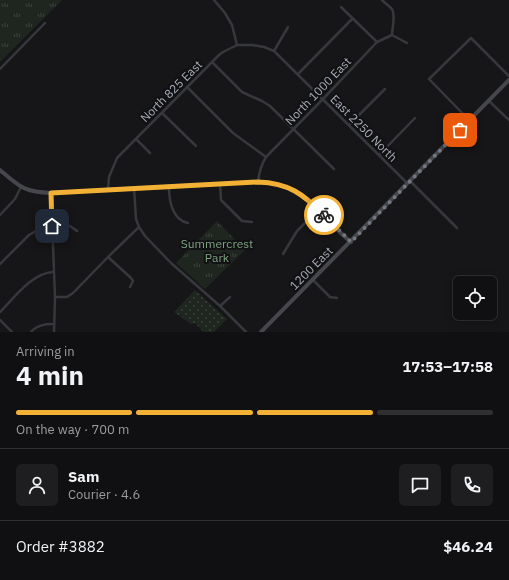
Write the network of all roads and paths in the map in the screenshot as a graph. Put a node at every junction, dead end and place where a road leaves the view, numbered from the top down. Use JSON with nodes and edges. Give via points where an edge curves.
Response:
{"nodes":[{"id":1,"x":214,"y":0,"type":"edge"},
{"id":2,"x":382,"y":0,"type":"edge"},
{"id":3,"x":340,"y":7,"type":"dead end"},
{"id":4,"x":352,"y":19,"type":"junction"},
{"id":5,"x":45,"y":23,"type":"dead end"},
{"id":6,"x":288,"y":27,"type":"dead end"},
{"id":7,"x":392,"y":35,"type":"junction"},
{"id":8,"x":377,"y":42,"type":"junction"},
{"id":9,"x":407,"y":43,"type":"dead end"},
{"id":10,"x":237,"y":45,"type":"junction"},
{"id":11,"x":274,"y":51,"type":"junction"},
{"id":12,"x":212,"y":62,"type":"junction"},
{"id":13,"x":0,"y":69,"type":"edge"},
{"id":14,"x":298,"y":74,"type":"junction"},
{"id":15,"x":509,"y":76,"type":"edge"},
{"id":16,"x":509,"y":80,"type":"edge"},
{"id":17,"x":187,"y":87,"type":"junction"},
{"id":18,"x":385,"y":89,"type":"dead end"},
{"id":19,"x":323,"y":99,"type":"junction"},
{"id":20,"x":489,"y":101,"type":"junction"},
{"id":21,"x":162,"y":113,"type":"junction"},
{"id":22,"x":415,"y":118,"type":"dead end"},
{"id":23,"x":470,"y":120,"type":"junction"},
{"id":24,"x":509,"y":120,"type":"edge"},
{"id":25,"x":349,"y":125,"type":"junction"},
{"id":26,"x":293,"y":129,"type":"junction"},
{"id":27,"x":136,"y":138,"type":"junction"},
{"id":28,"x":196,"y":146,"type":"dead end"},
{"id":29,"x":150,"y":152,"type":"dead end"},
{"id":30,"x":379,"y":155,"type":"junction"},
{"id":31,"x":266,"y":157,"type":"junction"},
{"id":32,"x":334,"y":169,"type":"dead end"},
{"id":33,"x":0,"y":170,"type":"edge"},
{"id":34,"x":258,"y":182,"type":"junction"},
{"id":35,"x":409,"y":182,"type":"junction"},
{"id":36,"x":220,"y":184,"type":"junction"},
{"id":37,"x":169,"y":186,"type":"junction"},
{"id":38,"x":23,"y":188,"type":"junction"},
{"id":39,"x":134,"y":188,"type":"junction"},
{"id":40,"x":108,"y":189,"type":"junction"},
{"id":41,"x":51,"y":193,"type":"junction"},
{"id":42,"x":318,"y":210,"type":"junction"},
{"id":43,"x":0,"y":215,"type":"edge"},
{"id":44,"x":252,"y":222,"type":"dead end"},
{"id":45,"x":188,"y":223,"type":"dead end"},
{"id":46,"x":52,"y":226,"type":"junction"},
{"id":47,"x":139,"y":227,"type":"junction"},
{"id":48,"x":457,"y":228,"type":"dead end"},
{"id":49,"x":77,"y":230,"type":"dead end"},
{"id":50,"x":351,"y":242,"type":"junction"},
{"id":51,"x":283,"y":254,"type":"dead end"},
{"id":52,"x":108,"y":256,"type":"junction"},
{"id":53,"x":0,"y":264,"type":"edge"},
{"id":54,"x":54,"y":272,"type":"junction"},
{"id":55,"x":313,"y":280,"type":"junction"},
{"id":56,"x":130,"y":287,"type":"dead end"},
{"id":57,"x":55,"y":297,"type":"junction"},
{"id":58,"x":230,"y":297,"type":"dead end"},
{"id":59,"x":337,"y":298,"type":"dead end"},
{"id":60,"x":220,"y":306,"type":"junction"},
{"id":61,"x":0,"y":312,"type":"edge"},
{"id":62,"x":0,"y":320,"type":"edge"},
{"id":63,"x":54,"y":324,"type":"junction"},
{"id":64,"x":12,"y":332,"type":"edge"},
{"id":65,"x":31,"y":332,"type":"edge"},
{"id":66,"x":54,"y":332,"type":"edge"},
{"id":67,"x":246,"y":332,"type":"edge"},
{"id":68,"x":261,"y":332,"type":"edge"}],
"edges":[{"from":1,"to":10,"type":"street","via":[[232,25]]},
{"from":2,"to":7,"type":"street","via":[[393,12]]},
{"from":3,"to":4,"type":"street"},
{"from":4,"to":8,"type":"street"},
{"from":4,"to":14,"type":"street"},
{"from":5,"to":13,"type":"street"},
{"from":6,"to":11,"type":"street"},
{"from":7,"to":8,"type":"street","name":"North 1000 East"},
{"from":7,"to":9,"type":"street"},
{"from":8,"to":19,"type":"street","name":"North 1000 East"},
{"from":10,"to":11,"type":"street","via":[[252,45]]},
{"from":10,"to":12,"type":"street","name":"North 825 East","via":[[223,52]]},
{"from":11,"to":14,"type":"street","name":"East 2250 North"},
{"from":12,"to":17,"type":"street","name":"North 825 East"},
{"from":12,"to":26,"type":"street","via":[[242,92],[266,103]]},
{"from":14,"to":19,"type":"street","name":"East 2250 North"},
{"from":15,"to":23,"type":"street","via":[[471,38],[429,79]]},
{"from":16,"to":20,"type":"street","name":"1200 East"},
{"from":17,"to":21,"type":"street","name":"North 825 East"},
{"from":17,"to":31,"type":"street","via":[[233,133]]},
{"from":18,"to":25,"type":"street"},
{"from":19,"to":25,"type":"street","name":"East 2250 North"},
{"from":19,"to":26,"type":"street","name":"North 1000 East"},
{"from":20,"to":23,"type":"street","name":"1200 East"},
{"from":20,"to":24,"type":"street"},
{"from":21,"to":27,"type":"street","name":"North 825 East"},
{"from":21,"to":28,"type":"street"},
{"from":22,"to":30,"type":"street"},
{"from":23,"to":35,"type":"street","name":"1200 East"},
{"from":25,"to":30,"type":"street","name":"East 2250 North"},
{"from":26,"to":31,"type":"street","name":"North 1000 East"},
{"from":26,"to":32,"type":"street"},
{"from":27,"to":29,"type":"street"},
{"from":27,"to":40,"type":"street","name":"North 825 East","via":[[117,158]]},
{"from":30,"to":35,"type":"street","name":"East 2250 North"},
{"from":31,"to":34,"type":"street","name":"North 1000 East"},
{"from":33,"to":38,"type":"street"},
{"from":34,"to":36,"type":"street"},
{"from":34,"to":42,"type":"street","via":[[273,183],[290,189],[304,196]]},
{"from":35,"to":48,"type":"street","name":"East 2250 North"},
{"from":35,"to":50,"type":"street","name":"1200 East"},
{"from":36,"to":37,"type":"street"},
{"from":36,"to":44,"type":"street","via":[[222,200],[242,221]]},
{"from":37,"to":39,"type":"street"},
{"from":37,"to":45,"type":"street","via":[[169,197],[174,211],[183,222]]},
{"from":38,"to":41,"type":"street"},
{"from":38,"to":43,"type":"street"},
{"from":39,"to":40,"type":"street"},
{"from":39,"to":47,"type":"street","via":[[135,214]]},
{"from":40,"to":41,"type":"street"},
{"from":41,"to":46,"type":"street"},
{"from":42,"to":50,"type":"street"},
{"from":42,"to":51,"type":"street","via":[[297,231]]},
{"from":46,"to":49,"type":"street","via":[[70,226]]},
{"from":46,"to":53,"type":"street","via":[[41,228],[29,235]]},
{"from":46,"to":54,"type":"street"},
{"from":47,"to":52,"type":"street"},
{"from":47,"to":60,"type":"street","via":[[171,262]]},
{"from":50,"to":55,"type":"street","name":"1200 East"},
{"from":52,"to":56,"type":"street","via":[[132,278]]},
{"from":52,"to":57,"type":"street","via":[[73,293],[67,297]]},
{"from":54,"to":57,"type":"street"},
{"from":54,"to":61,"type":"street","via":[[40,275],[30,282]]},
{"from":55,"to":59,"type":"street","via":[[330,297]]},
{"from":55,"to":68,"type":"street","name":"1200 East"},
{"from":57,"to":63,"type":"street"},
{"from":58,"to":60,"type":"street"},
{"from":60,"to":67,"type":"street"},
{"from":62,"to":64,"type":"street"},
{"from":63,"to":65,"type":"street","via":[[40,325]]},
{"from":63,"to":66,"type":"street"}]}
